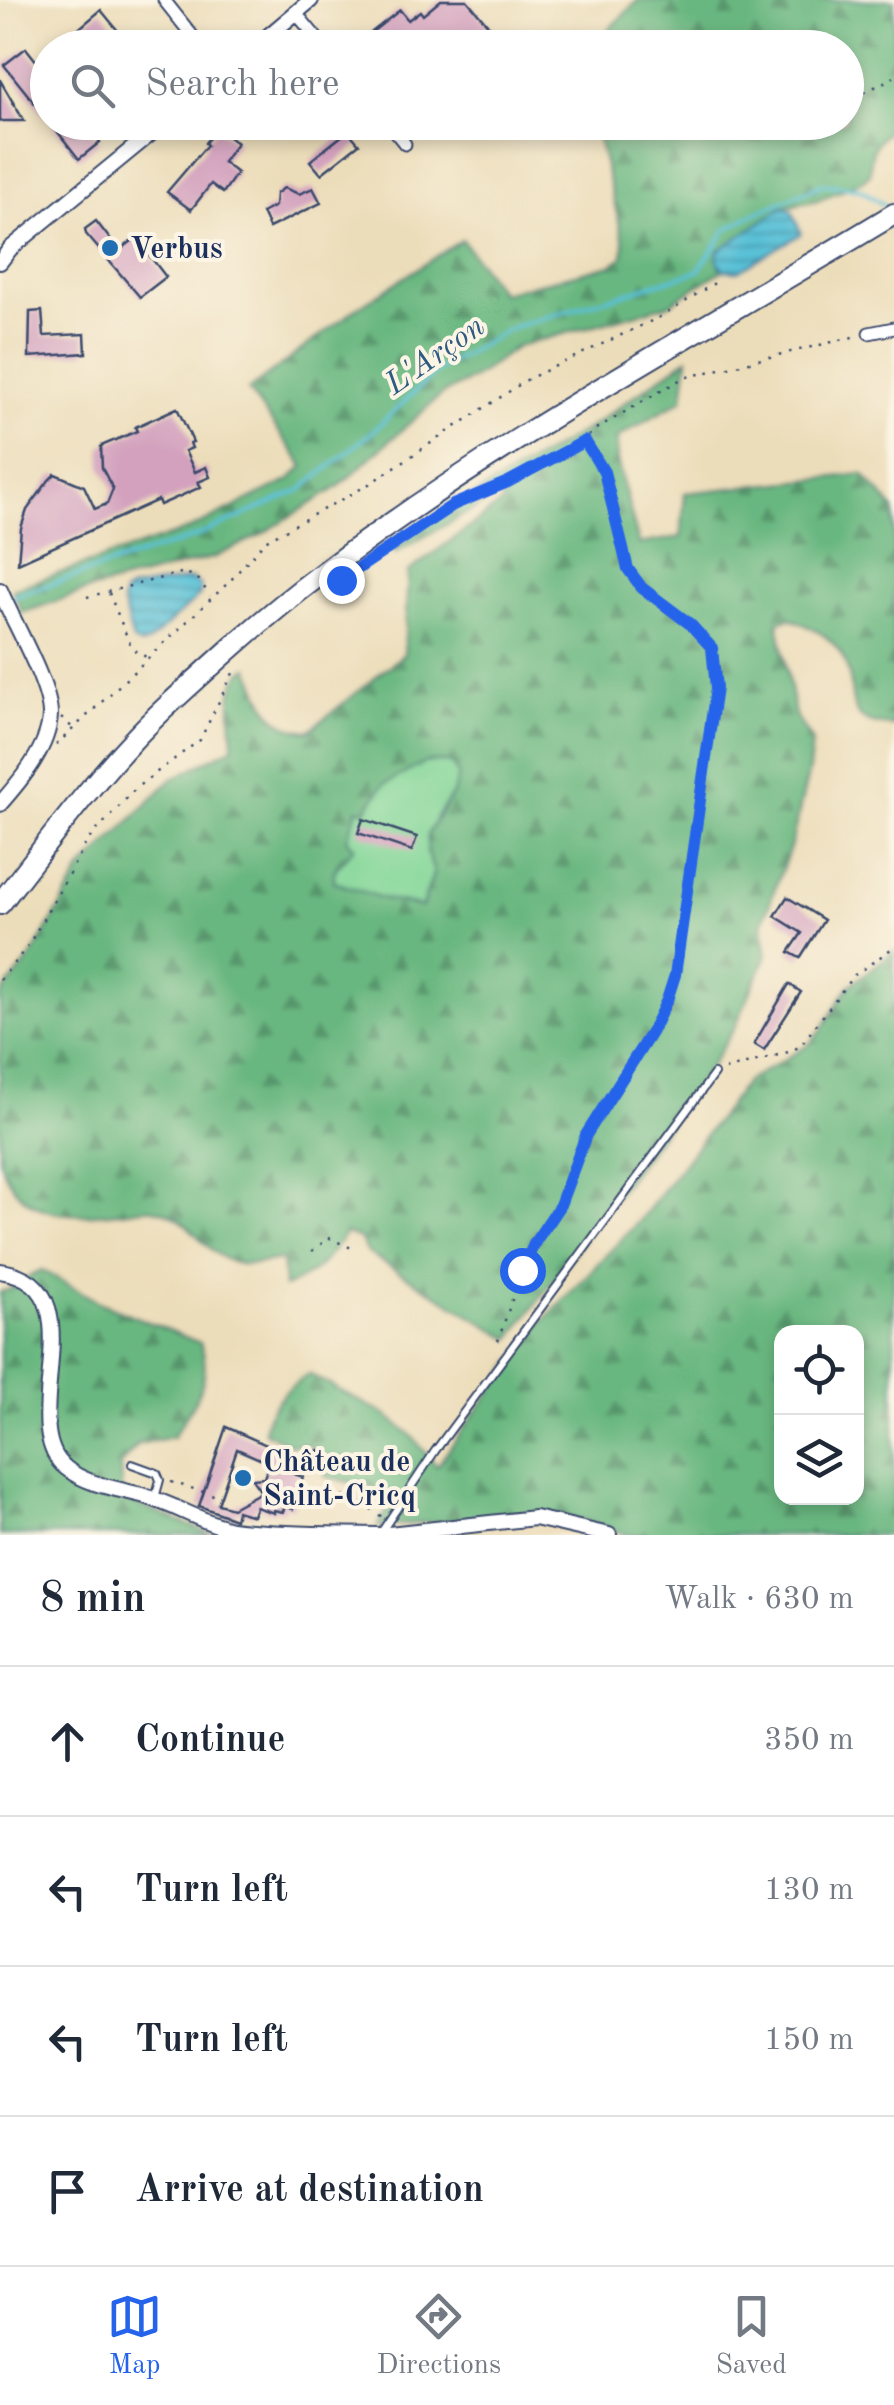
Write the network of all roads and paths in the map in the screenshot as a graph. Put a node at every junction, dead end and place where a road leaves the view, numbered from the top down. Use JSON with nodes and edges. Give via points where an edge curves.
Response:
{"nodes":[{"id":1,"x":164,"y":0,"type":"edge"},
{"id":2,"x":311,"y":0,"type":"edge"},
{"id":3,"x":296,"y":13,"type":"junction"},
{"id":4,"x":188,"y":30,"type":"edge"},
{"id":5,"x":276,"y":30,"type":"edge"},
{"id":6,"x":310,"y":30,"type":"edge"},
{"id":7,"x":894,"y":77,"type":"edge"},
{"id":8,"x":864,"y":93,"type":"edge"},
{"id":9,"x":143,"y":140,"type":"edge"},
{"id":10,"x":401,"y":140,"type":"edge"},
{"id":11,"x":404,"y":144,"type":"dead end"},
{"id":12,"x":894,"y":214,"type":"edge"},
{"id":13,"x":0,"y":262,"type":"edge"},
{"id":14,"x":716,"y":282,"type":"dead end"},
{"id":15,"x":894,"y":328,"type":"edge"},
{"id":16,"x":869,"y":333,"type":"joint"},
{"id":17,"x":585,"y":441,"type":"junction"},
{"id":18,"x":370,"y":560,"type":"dead end"},
{"id":19,"x":0,"y":590,"type":"edge"},
{"id":20,"x":108,"y":591,"type":"junction"},
{"id":21,"x":86,"y":597,"type":"dead end"},
{"id":22,"x":212,"y":598,"type":"junction"},
{"id":23,"x":147,"y":658,"type":"junction"},
{"id":24,"x":238,"y":663,"type":"dead end"},
{"id":25,"x":36,"y":756,"type":"junction"},
{"id":26,"x":0,"y":804,"type":"edge"},
{"id":27,"x":0,"y":904,"type":"edge"},
{"id":28,"x":894,"y":946,"type":"edge"},
{"id":29,"x":0,"y":980,"type":"edge"},
{"id":30,"x":714,"y":1074,"type":"joint"},
{"id":31,"x":356,"y":1250,"type":"dead end"},
{"id":32,"x":312,"y":1252,"type":"dead end"},
{"id":33,"x":0,"y":1270,"type":"edge"},
{"id":34,"x":498,"y":1341,"type":"dead end"},
{"id":35,"x":132,"y":1464,"type":"dead end"},
{"id":36,"x":160,"y":1480,"type":"junction"},
{"id":37,"x":320,"y":1496,"type":"dead end"},
{"id":38,"x":220,"y":1497,"type":"dead end"},
{"id":39,"x":154,"y":1499,"type":"junction"},
{"id":40,"x":381,"y":1532,"type":"edge"},
{"id":41,"x":609,"y":1535,"type":"edge"}],
"edges":[{"from":1,"to":4,"type":"street"},
{"from":2,"to":3,"type":"street"},
{"from":3,"to":5,"type":"street"},
{"from":3,"to":6,"type":"street"},
{"from":7,"to":8,"type":"path"},
{"from":9,"to":13,"type":"street"},
{"from":10,"to":11,"type":"street"},
{"from":12,"to":27,"type":"highway","via":[[525,436],[314,579],[164,710]]},
{"from":14,"to":22,"type":"path","via":[[666,314],[528,378],[366,486],[265,541]]},
{"from":15,"to":16,"type":"street"},
{"from":16,"to":17,"type":"path","via":[[682,378]]},
{"from":17,"to":18,"type":"path","via":[[453,505]]},
{"from":17,"to":34,"type":"path","via":[[604,472],[628,569],[712,648],[716,688],[667,1000],[586,1135],[560,1205],[522,1270]]},
{"from":19,"to":25,"type":"street","via":[[46,696],[50,716]]},
{"from":20,"to":21,"type":"path"},
{"from":20,"to":22,"type":"path","via":[[186,572]]},
{"from":20,"to":23,"type":"path","via":[[132,649]]},
{"from":22,"to":23,"type":"path"},
{"from":23,"to":25,"type":"path","via":[[74,730]]},
{"from":24,"to":29,"type":"path","via":[[200,740],[137,788],[88,840],[28,946]]},
{"from":25,"to":26,"type":"street"},
{"from":28,"to":30,"type":"path","via":[[853,976],[802,1044]]},
{"from":30,"to":40,"type":"lane"},
{"from":31,"to":32,"type":"path","via":[[329,1238]]},
{"from":33,"to":39,"type":"street","via":[[33,1282],[48,1302],[49,1422],[64,1467]]},
{"from":35,"to":36,"type":"lane"},
{"from":36,"to":38,"type":"path"},
{"from":36,"to":39,"type":"lane"},
{"from":37,"to":40,"type":"path","via":[[363,1501]]},
{"from":39,"to":40,"type":"street","via":[[235,1530]]},
{"from":40,"to":41,"type":"street","via":[[535,1518]]}]}
